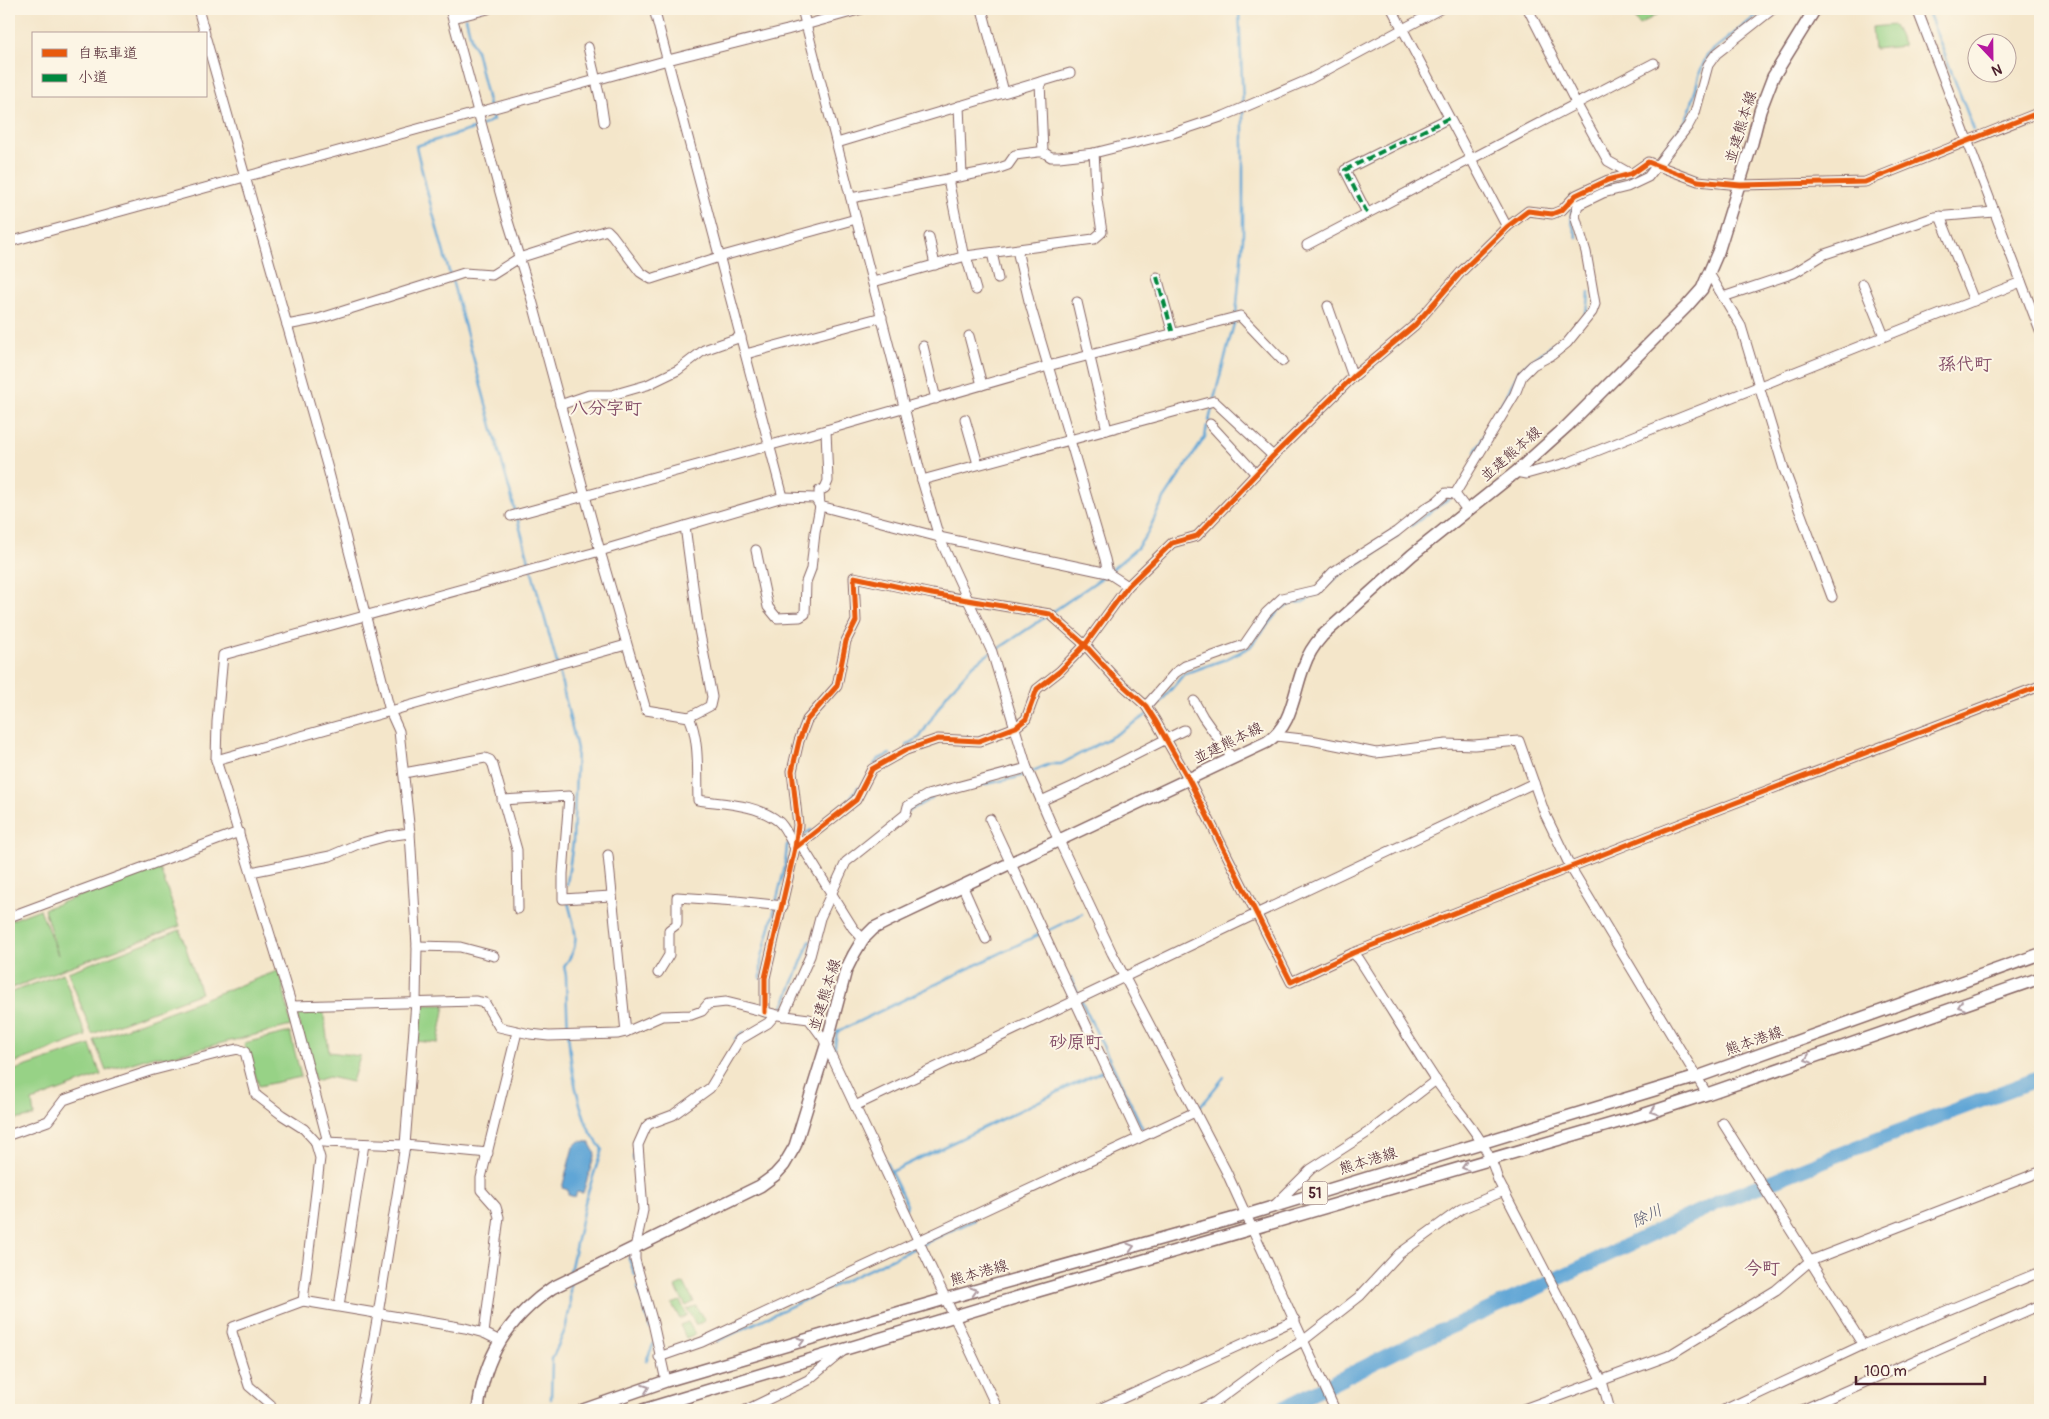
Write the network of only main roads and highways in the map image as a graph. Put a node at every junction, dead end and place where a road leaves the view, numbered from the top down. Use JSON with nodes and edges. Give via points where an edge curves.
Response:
{"nodes":[{"id":1,"x":1815,"y":9,"type":"edge"},
{"id":2,"x":2040,"y":954,"type":"edge"},
{"id":3,"x":1979,"y":976,"type":"junction"},
{"id":4,"x":2040,"y":978,"type":"edge"},
{"id":5,"x":1986,"y":997,"type":"junction"},
{"id":6,"x":478,"y":1410,"type":"edge"},
{"id":7,"x":583,"y":1410,"type":"edge"},
{"id":8,"x":643,"y":1410,"type":"edge"}],
"edges":[{"from":1,"to":6,"type":"main road","name":"並建熊本線","via":[[1773,77],[1710,275],[1686,308],[1516,472],[1400,565],[1322,636],[1306,660],[1287,719],[1276,736],[874,928],[863,938],[846,970],[795,1146],[784,1165],[760,1186],[552,1288],[524,1310],[509,1325],[484,1375]]},
{"from":2,"to":3,"type":"main road","name":"熊本港線","number":"51"},
{"from":3,"to":5,"type":"main road"},
{"from":7,"to":3,"type":"main road","name":"熊本港線","number":"51","one_way":true,"via":[[666,1381],[1246,1215],[1697,1077]]},
{"from":4,"to":5,"type":"main road","number":"51"},
{"from":5,"to":8,"type":"main road","number":"51","one_way":true,"via":[[1707,1094]]}]}
